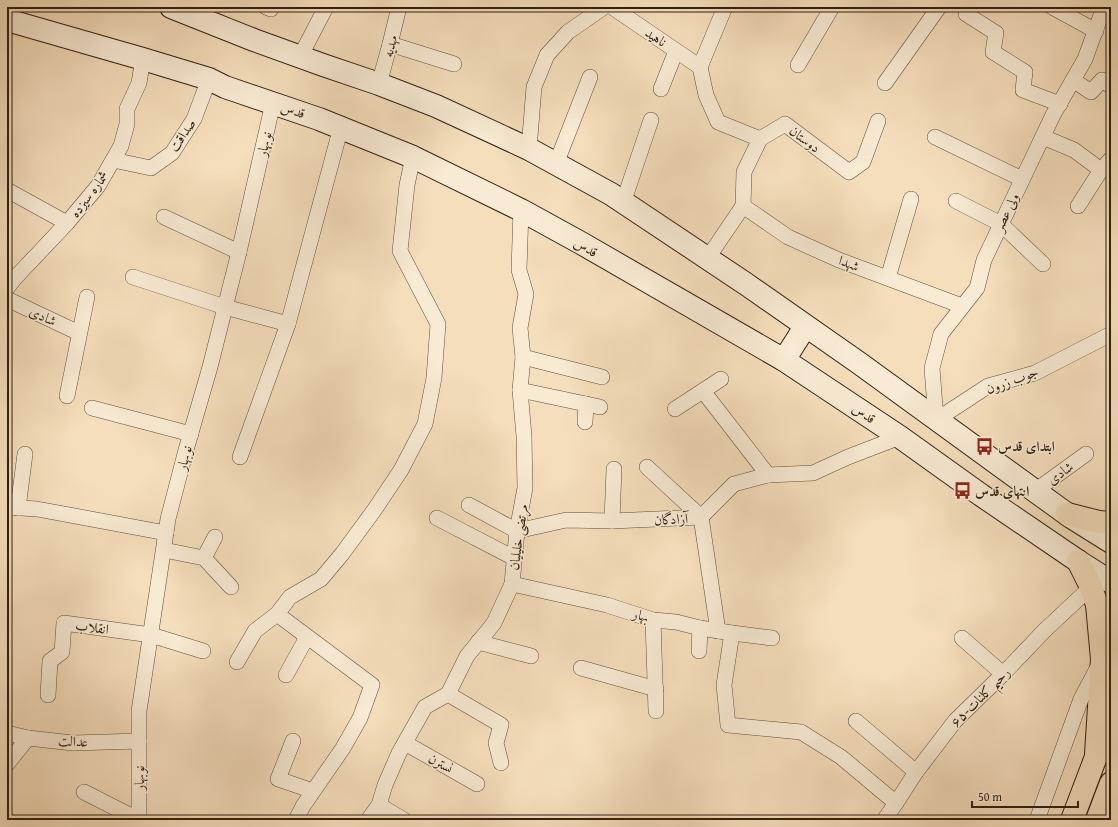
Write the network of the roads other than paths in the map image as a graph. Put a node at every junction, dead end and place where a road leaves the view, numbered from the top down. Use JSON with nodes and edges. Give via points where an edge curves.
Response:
{"nodes":[{"id":1,"x":326,"y":7,"type":"edge"},
{"id":2,"x":399,"y":7,"type":"edge"},
{"id":3,"x":604,"y":7,"type":"edge"},
{"id":4,"x":612,"y":7,"type":"edge"},
{"id":5,"x":725,"y":7,"type":"edge"},
{"id":6,"x":832,"y":7,"type":"edge"},
{"id":7,"x":939,"y":7,"type":"edge"},
{"id":8,"x":1052,"y":7,"type":"edge"},
{"id":9,"x":179,"y":8,"type":"edge"},
{"id":10,"x":966,"y":14,"type":"dead end"},
{"id":11,"x":1106,"y":14,"type":"edge"},
{"id":12,"x":7,"y":20,"type":"edge"},
{"id":13,"x":1096,"y":30,"type":"junction"},
{"id":14,"x":390,"y":44,"type":"junction"},
{"id":15,"x":676,"y":51,"type":"junction"},
{"id":16,"x":300,"y":56,"type":"junction"},
{"id":17,"x":143,"y":59,"type":"junction"},
{"id":18,"x":454,"y":64,"type":"dead end"},
{"id":19,"x":798,"y":65,"type":"dead end"},
{"id":20,"x":700,"y":68,"type":"junction"},
{"id":21,"x":590,"y":77,"type":"dead end"},
{"id":22,"x":209,"y":79,"type":"junction"},
{"id":23,"x":1073,"y":80,"type":"junction"},
{"id":24,"x":886,"y":83,"type":"dead end"},
{"id":25,"x":379,"y":84,"type":"junction"},
{"id":26,"x":1111,"y":86,"type":"edge"},
{"id":27,"x":661,"y":89,"type":"dead end"},
{"id":28,"x":273,"y":103,"type":"junction"},
{"id":29,"x":1060,"y":104,"type":"junction"},
{"id":30,"x":651,"y":120,"type":"dead end"},
{"id":31,"x":878,"y":121,"type":"dead end"},
{"id":32,"x":341,"y":127,"type":"junction"},
{"id":33,"x":935,"y":137,"type":"dead end"},
{"id":34,"x":1043,"y":137,"type":"junction"},
{"id":35,"x":760,"y":139,"type":"junction"},
{"id":36,"x":529,"y":149,"type":"junction"},
{"id":37,"x":413,"y":158,"type":"junction"},
{"id":38,"x":1111,"y":158,"type":"edge"},
{"id":39,"x":113,"y":160,"type":"junction"},
{"id":40,"x":556,"y":164,"type":"junction"},
{"id":41,"x":1101,"y":170,"type":"junction"},
{"id":42,"x":1022,"y":179,"type":"junction"},
{"id":43,"x":7,"y":190,"type":"edge"},
{"id":44,"x":911,"y":199,"type":"dead end"},
{"id":45,"x":956,"y":201,"type":"dead end"},
{"id":46,"x":623,"y":203,"type":"junction"},
{"id":47,"x":743,"y":206,"type":"junction"},
{"id":48,"x":1078,"y":206,"type":"dead end"},
{"id":49,"x":521,"y":210,"type":"junction"},
{"id":50,"x":164,"y":218,"type":"dead end"},
{"id":51,"x":66,"y":223,"type":"junction"},
{"id":52,"x":1001,"y":224,"type":"junction"},
{"id":53,"x":239,"y":252,"type":"junction"},
{"id":54,"x":707,"y":259,"type":"junction"},
{"id":55,"x":1043,"y":264,"type":"dead end"},
{"id":56,"x":133,"y":277,"type":"dead end"},
{"id":57,"x":888,"y":278,"type":"junction"},
{"id":58,"x":7,"y":288,"type":"edge"},
{"id":59,"x":87,"y":297,"type":"dead end"},
{"id":60,"x":7,"y":299,"type":"edge"},
{"id":61,"x":962,"y":306,"type":"junction"},
{"id":62,"x":225,"y":307,"type":"junction"},
{"id":63,"x":288,"y":324,"type":"junction"},
{"id":64,"x":805,"y":327,"type":"junction"},
{"id":65,"x":79,"y":333,"type":"junction"},
{"id":66,"x":1111,"y":334,"type":"edge"},
{"id":67,"x":523,"y":357,"type":"junction"},
{"id":68,"x":784,"y":360,"type":"junction"},
{"id":69,"x":602,"y":377,"type":"dead end"},
{"id":70,"x":721,"y":379,"type":"dead end"},
{"id":71,"x":520,"y":390,"type":"junction"},
{"id":72,"x":703,"y":391,"type":"junction"},
{"id":73,"x":67,"y":396,"type":"dead end"},
{"id":74,"x":92,"y":408,"type":"dead end"},
{"id":75,"x":675,"y":409,"type":"dead end"},
{"id":76,"x":936,"y":420,"type":"junction"},
{"id":77,"x":585,"y":422,"type":"dead end"},
{"id":78,"x":191,"y":434,"type":"junction"},
{"id":79,"x":900,"y":437,"type":"junction"},
{"id":80,"x":25,"y":454,"type":"dead end"},
{"id":81,"x":1086,"y":454,"type":"dead end"},
{"id":82,"x":240,"y":457,"type":"dead end"},
{"id":83,"x":1000,"y":466,"type":"junction"},
{"id":84,"x":647,"y":467,"type":"dead end"},
{"id":85,"x":614,"y":470,"type":"dead end"},
{"id":86,"x":768,"y":475,"type":"junction"},
{"id":87,"x":1035,"y":491,"type":"junction"},
{"id":88,"x":981,"y":495,"type":"junction"},
{"id":89,"x":469,"y":505,"type":"dead end"},
{"id":90,"x":13,"y":508,"type":"edge"},
{"id":91,"x":1067,"y":514,"type":"junction"},
{"id":92,"x":701,"y":517,"type":"junction"},
{"id":93,"x":437,"y":518,"type":"dead end"},
{"id":94,"x":612,"y":520,"type":"junction"},
{"id":95,"x":1111,"y":523,"type":"edge"},
{"id":96,"x":517,"y":532,"type":"junction"},
{"id":97,"x":166,"y":533,"type":"junction"},
{"id":98,"x":215,"y":537,"type":"dead end"},
{"id":99,"x":1111,"y":542,"type":"edge"},
{"id":100,"x":164,"y":550,"type":"junction"},
{"id":101,"x":204,"y":558,"type":"junction"},
{"id":102,"x":514,"y":558,"type":"junction"},
{"id":103,"x":512,"y":584,"type":"junction"},
{"id":104,"x":1101,"y":584,"type":"edge"},
{"id":105,"x":231,"y":587,"type":"dead end"},
{"id":106,"x":277,"y":614,"type":"junction"},
{"id":107,"x":653,"y":620,"type":"junction"},
{"id":108,"x":700,"y":628,"type":"junction"},
{"id":109,"x":725,"y":632,"type":"junction"},
{"id":110,"x":151,"y":635,"type":"junction"},
{"id":111,"x":307,"y":637,"type":"junction"},
{"id":112,"x":772,"y":638,"type":"dead end"},
{"id":113,"x":962,"y":638,"type":"dead end"},
{"id":114,"x":478,"y":642,"type":"junction"},
{"id":115,"x":203,"y":651,"type":"dead end"},
{"id":116,"x":699,"y":651,"type":"dead end"},
{"id":117,"x":531,"y":656,"type":"dead end"},
{"id":118,"x":1102,"y":659,"type":"junction"},
{"id":119,"x":237,"y":662,"type":"dead end"},
{"id":120,"x":581,"y":668,"type":"dead end"},
{"id":121,"x":1003,"y":674,"type":"junction"},
{"id":122,"x":286,"y":675,"type":"dead end"},
{"id":123,"x":656,"y":689,"type":"junction"},
{"id":124,"x":448,"y":694,"type":"junction"},
{"id":125,"x":48,"y":695,"type":"dead end"},
{"id":126,"x":656,"y":711,"type":"dead end"},
{"id":127,"x":1111,"y":715,"type":"edge"},
{"id":128,"x":856,"y":721,"type":"dead end"},
{"id":129,"x":7,"y":733,"type":"edge"},
{"id":130,"x":28,"y":738,"type":"junction"},
{"id":131,"x":139,"y":741,"type":"junction"},
{"id":132,"x":293,"y":741,"type":"dead end"},
{"id":133,"x":404,"y":743,"type":"junction"},
{"id":134,"x":1096,"y":754,"type":"junction"},
{"id":135,"x":501,"y":763,"type":"dead end"},
{"id":136,"x":7,"y":764,"type":"edge"},
{"id":137,"x":916,"y":772,"type":"junction"},
{"id":138,"x":1111,"y":783,"type":"edge"},
{"id":139,"x":477,"y":784,"type":"dead end"},
{"id":140,"x":312,"y":791,"type":"junction"},
{"id":141,"x":84,"y":792,"type":"dead end"},
{"id":142,"x":896,"y":803,"type":"junction"},
{"id":143,"x":379,"y":805,"type":"junction"},
{"id":144,"x":139,"y":820,"type":"edge"},
{"id":145,"x":296,"y":820,"type":"edge"},
{"id":146,"x":368,"y":820,"type":"edge"},
{"id":147,"x":404,"y":820,"type":"edge"},
{"id":148,"x":884,"y":820,"type":"edge"},
{"id":149,"x":1037,"y":820,"type":"edge"},
{"id":150,"x":1072,"y":820,"type":"edge"},
{"id":151,"x":1097,"y":820,"type":"edge"}],
"edges":[{"from":1,"to":16,"type":"street"},
{"from":2,"to":14,"type":"street","name":"مهدیه"},
{"from":3,"to":36,"type":"street","via":[[568,32],[547,56],[534,87]]},
{"from":4,"to":15,"type":"street","name":"ناهید"},
{"from":5,"to":20,"type":"street"},
{"from":6,"to":19,"type":"street"},
{"from":7,"to":24,"type":"street"},
{"from":8,"to":13,"type":"street"},
{"from":9,"to":16,"type":"main road"},
{"from":10,"to":29,"type":"street","via":[[996,33],[993,52],[1025,72],[1023,90]]},
{"from":11,"to":13,"type":"street","name":"ولی عصر"},
{"from":12,"to":17,"type":"main road","name":"قدس"},
{"from":13,"to":23,"type":"street","name":"ولی عصر"},
{"from":14,"to":18,"type":"street"},
{"from":14,"to":25,"type":"street","name":"مهدیه"},
{"from":15,"to":20,"type":"street","name":"ناهید"},
{"from":15,"to":27,"type":"street"},
{"from":16,"to":25,"type":"main road"},
{"from":17,"to":22,"type":"main road","name":"قدس"},
{"from":17,"to":39,"type":"street","name":"شماره سیزده","via":[[139,83],[127,109],[127,124],[121,146]]},
{"from":20,"to":35,"type":"street","via":[[706,96],[718,122]]},
{"from":21,"to":40,"type":"street"},
{"from":22,"to":28,"type":"main road","name":"قدس"},
{"from":22,"to":39,"type":"street","name":"صداقت","via":[[194,119],[172,153],[151,168]]},
{"from":23,"to":26,"type":"street","via":[[1092,92],[1102,80]]},
{"from":23,"to":29,"type":"street","name":"ولی عصر"},
{"from":25,"to":36,"type":"main road","via":[[436,106]]},
{"from":28,"to":32,"type":"main road","name":"قدس"},
{"from":28,"to":53,"type":"street","name":"نوبهار"},
{"from":29,"to":34,"type":"street","name":"ولی عصر"},
{"from":30,"to":46,"type":"street"},
{"from":31,"to":35,"type":"street","name":"دوستان","via":[[863,162],[849,172],[785,124]]},
{"from":32,"to":37,"type":"main road","name":"قدس"},
{"from":32,"to":63,"type":"street"},
{"from":33,"to":42,"type":"street"},
{"from":34,"to":41,"type":"street","via":[[1074,150]]},
{"from":34,"to":42,"type":"street","name":"ولی عصر"},
{"from":35,"to":47,"type":"street","via":[[744,172]]},
{"from":36,"to":40,"type":"main road"},
{"from":37,"to":49,"type":"main road","name":"قدس"},
{"from":37,"to":106,"type":"street","via":[[407,185],[400,251],[438,324],[434,378],[425,424],[401,470],[342,554],[321,578],[290,597]]},
{"from":38,"to":41,"type":"street"},
{"from":39,"to":51,"type":"street","name":"شماره سیزده","via":[[98,186]]},
{"from":40,"to":46,"type":"main road"},
{"from":41,"to":48,"type":"street"},
{"from":42,"to":52,"type":"street","name":"ولی عصر"},
{"from":43,"to":51,"type":"street"},
{"from":44,"to":57,"type":"street"},
{"from":45,"to":52,"type":"street"},
{"from":46,"to":54,"type":"main road"},
{"from":47,"to":54,"type":"street"},
{"from":47,"to":57,"type":"street","name":"شهدا","via":[[788,237]]},
{"from":49,"to":67,"type":"street","name":"مرتضی خلیلیان","via":[[519,270],[526,294],[520,328]]},
{"from":49,"to":68,"type":"main road","name":"قدس"},
{"from":50,"to":53,"type":"street"},
{"from":51,"to":58,"type":"street","name":"شماره سیزده"},
{"from":52,"to":55,"type":"street"},
{"from":52,"to":61,"type":"street","name":"ولی عصر","via":[[984,260],[977,288]]},
{"from":53,"to":62,"type":"street","name":"نوبهار"},
{"from":54,"to":64,"type":"main road"},
{"from":56,"to":62,"type":"street"},
{"from":57,"to":61,"type":"street","name":"شهدا"},
{"from":59,"to":65,"type":"street"},
{"from":60,"to":65,"type":"street","name":"شادی"},
{"from":61,"to":76,"type":"street","name":"ولی عصر","via":[[941,334],[932,368]]},
{"from":62,"to":63,"type":"street"},
{"from":62,"to":78,"type":"street","name":"نوبهار"},
{"from":63,"to":82,"type":"street"},
{"from":64,"to":68,"type":"main road"},
{"from":64,"to":76,"type":"main road"},
{"from":65,"to":73,"type":"street"},
{"from":66,"to":76,"type":"street","name":"جوب زرون","via":[[1035,373],[988,386]]},
{"from":67,"to":69,"type":"street"},
{"from":67,"to":71,"type":"street","name":"مرتضی خلیلیان"},
{"from":68,"to":79,"type":"main road","name":"قدس"},
{"from":70,"to":72,"type":"street"},
{"from":71,"to":77,"type":"street","via":[[593,406]]},
{"from":71,"to":96,"type":"street","name":"مرتضی خلیلیان","via":[[525,488]]},
{"from":72,"to":75,"type":"street"},
{"from":72,"to":86,"type":"street"},
{"from":74,"to":78,"type":"street"},
{"from":76,"to":83,"type":"main road"},
{"from":78,"to":97,"type":"street","name":"نوبهار"},
{"from":79,"to":86,"type":"street","name":"آزادگان","via":[[813,473]]},
{"from":79,"to":88,"type":"main road","name":"قدس"},
{"from":80,"to":90,"type":"street"},
{"from":81,"to":87,"type":"street","name":"شادی"},
{"from":83,"to":87,"type":"main road"},
{"from":83,"to":88,"type":"main road","via":[[1004,476],[1001,486],[992,493]]},
{"from":84,"to":92,"type":"street"},
{"from":85,"to":94,"type":"street"},
{"from":86,"to":92,"type":"street","name":"آزادگان","via":[[734,484]]},
{"from":87,"to":91,"type":"main road"},
{"from":88,"to":104,"type":"main road","name":"قدس","via":[[1078,561]]},
{"from":89,"to":96,"type":"street"},
{"from":90,"to":97,"type":"street"},
{"from":91,"to":95,"type":"main road"},
{"from":91,"to":99,"type":"main road"},
{"from":92,"to":94,"type":"street","name":"آزادگان"},
{"from":92,"to":109,"type":"street"},
{"from":93,"to":102,"type":"street"},
{"from":94,"to":96,"type":"street","name":"آزادگان","via":[[566,520]]},
{"from":96,"to":102,"type":"street","name":"مرتضی خلیلیان"},
{"from":97,"to":100,"type":"street","name":"نوبهار"},
{"from":98,"to":101,"type":"street"},
{"from":100,"to":101,"type":"street"},
{"from":100,"to":110,"type":"street","name":"نوبهار"},
{"from":101,"to":105,"type":"street"},
{"from":102,"to":103,"type":"street","name":"مرتضی خلیلیان"},
{"from":103,"to":107,"type":"street","name":"بهار","via":[[607,605]]},
{"from":103,"to":114,"type":"street","name":"مرتضی خلیلیان","via":[[494,623]]},
{"from":104,"to":118,"type":"main road","via":[[1097,605]]},
{"from":104,"to":121,"type":"street","name":"۶۵-رحیم کلنات","via":[[1045,630]]},
{"from":106,"to":111,"type":"street"},
{"from":106,"to":119,"type":"street","via":[[256,631]]},
{"from":107,"to":108,"type":"street","name":"بهار"},
{"from":107,"to":123,"type":"street"},
{"from":108,"to":109,"type":"street","name":"بهار"},
{"from":108,"to":116,"type":"street"},
{"from":109,"to":112,"type":"street","name":"بهار"},
{"from":109,"to":142,"type":"street","via":[[724,685],[728,725],[801,732],[842,758]]},
{"from":110,"to":115,"type":"street"},
{"from":110,"to":125,"type":"street","name":"انقلاب","via":[[64,623],[62,652],[50,661]]},
{"from":110,"to":131,"type":"street","name":"نوبهار","via":[[139,711]]},
{"from":111,"to":122,"type":"street"},
{"from":111,"to":140,"type":"street","via":[[372,685],[360,718],[343,748]]},
{"from":113,"to":121,"type":"street"},
{"from":114,"to":117,"type":"street"},
{"from":114,"to":124,"type":"street","name":"مرتضی خلیلیان","via":[[467,656]]},
{"from":118,"to":134,"type":"main road"},
{"from":118,"to":149,"type":"street","via":[[1082,698]]},
{"from":120,"to":123,"type":"street"},
{"from":121,"to":137,"type":"street","name":"۶۵-رحیم کلنات","via":[[955,721]]},
{"from":123,"to":126,"type":"street"},
{"from":124,"to":133,"type":"street","via":[[425,707]]},
{"from":124,"to":135,"type":"street","via":[[501,724],[496,743]]},
{"from":127,"to":134,"type":"main road"},
{"from":128,"to":137,"type":"street"},
{"from":129,"to":130,"type":"street","name":"عدالت"},
{"from":130,"to":131,"type":"street","name":"عدالت","via":[[73,743]]},
{"from":130,"to":136,"type":"street"},
{"from":131,"to":144,"type":"street","name":"نوبهار"},
{"from":132,"to":140,"type":"street","via":[[278,779]]},
{"from":133,"to":139,"type":"street","name":"نسترن"},
{"from":133,"to":143,"type":"street"},
{"from":134,"to":150,"type":"main road"},
{"from":137,"to":142,"type":"street","name":"۶۵-رحیم کلنات"},
{"from":138,"to":151,"type":"main road"},
{"from":140,"to":145,"type":"street"},
{"from":141,"to":144,"type":"street"},
{"from":142,"to":148,"type":"street","name":"۶۵-رحیم کلنات"},
{"from":143,"to":146,"type":"street"},
{"from":143,"to":147,"type":"street"}]}
